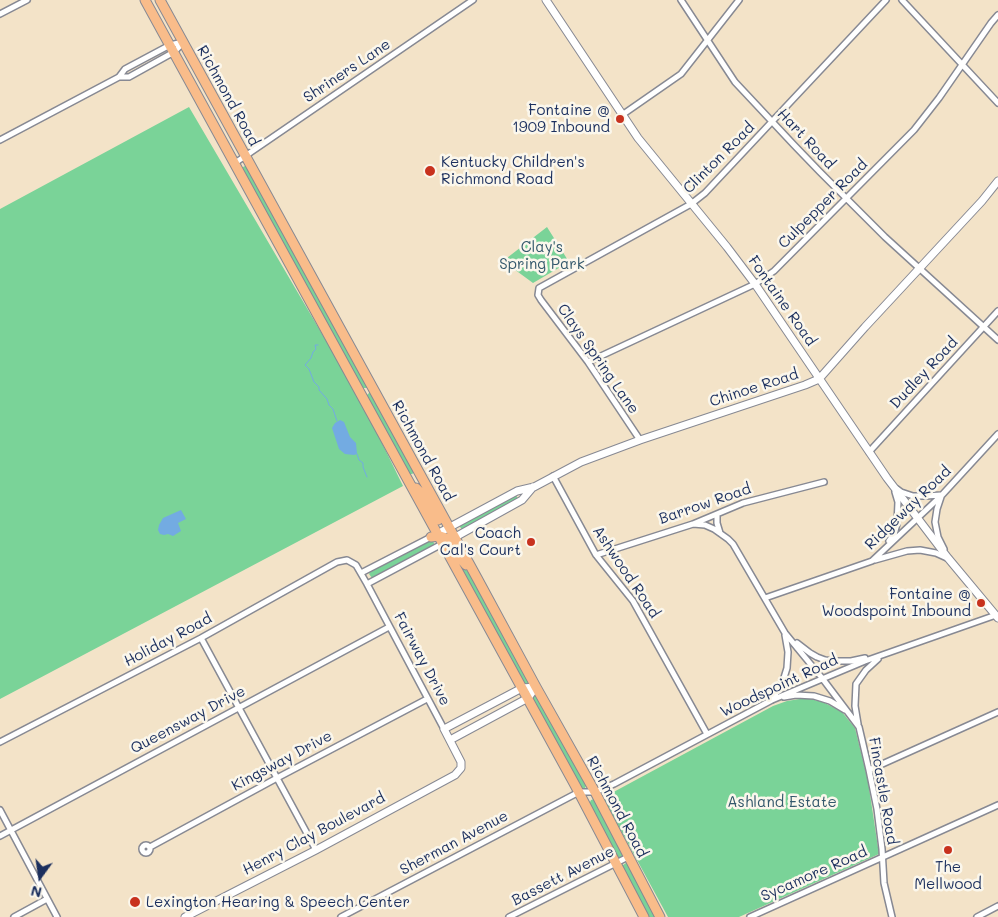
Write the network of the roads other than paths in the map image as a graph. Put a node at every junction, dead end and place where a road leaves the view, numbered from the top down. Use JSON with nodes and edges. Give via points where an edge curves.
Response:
{"nodes":[{"id":1,"x":27,"y":0,"type":"edge"},
{"id":2,"x":145,"y":0,"type":"edge"},
{"id":3,"x":160,"y":0,"type":"edge"},
{"id":4,"x":473,"y":0,"type":"edge"},
{"id":5,"x":546,"y":0,"type":"edge"},
{"id":6,"x":680,"y":0,"type":"edge"},
{"id":7,"x":739,"y":0,"type":"edge"},
{"id":8,"x":886,"y":0,"type":"edge"},
{"id":9,"x":902,"y":0,"type":"edge"},
{"id":10,"x":0,"y":14,"type":"edge"},
{"id":11,"x":998,"y":15,"type":"edge"},
{"id":12,"x":708,"y":40,"type":"junction"},
{"id":13,"x":183,"y":42,"type":"junction"},
{"id":14,"x":172,"y":49,"type":"junction"},
{"id":15,"x":962,"y":65,"type":"junction"},
{"id":16,"x":119,"y":77,"type":"junction"},
{"id":17,"x":998,"y":103,"type":"edge"},
{"id":18,"x":622,"y":115,"type":"junction"},
{"id":19,"x":772,"y":122,"type":"junction"},
{"id":20,"x":0,"y":140,"type":"edge"},
{"id":21,"x":246,"y":156,"type":"junction"},
{"id":22,"x":235,"y":163,"type":"junction"},
{"id":23,"x":998,"y":181,"type":"edge"},
{"id":24,"x":846,"y":198,"type":"junction"},
{"id":25,"x":691,"y":204,"type":"junction"},
{"id":26,"x":919,"y":268,"type":"junction"},
{"id":27,"x":755,"y":284,"type":"junction"},
{"id":28,"x":538,"y":292,"type":"joint"},
{"id":29,"x":998,"y":311,"type":"edge"},
{"id":30,"x":983,"y":327,"type":"junction"},
{"id":31,"x":998,"y":340,"type":"edge"},
{"id":32,"x":588,"y":362,"type":"junction"},
{"id":33,"x":819,"y":379,"type":"junction"},
{"id":34,"x":998,"y":434,"type":"edge"},
{"id":35,"x":640,"y":440,"type":"junction"},
{"id":36,"x":869,"y":452,"type":"junction"},
{"id":37,"x":553,"y":476,"type":"junction"},
{"id":38,"x":824,"y":482,"type":"dead end"},
{"id":39,"x":893,"y":485,"type":"junction"},
{"id":40,"x":534,"y":487,"type":"junction"},
{"id":41,"x":942,"y":494,"type":"junction"},
{"id":42,"x":717,"y":514,"type":"junction"},
{"id":43,"x":918,"y":518,"type":"junction"},
{"id":44,"x":693,"y":524,"type":"junction"},
{"id":45,"x":721,"y":533,"type":"junction"},
{"id":46,"x":446,"y":535,"type":"junction"},
{"id":47,"x":596,"y":555,"type":"junction"},
{"id":48,"x":948,"y":558,"type":"junction"},
{"id":49,"x":347,"y":560,"type":"joint"},
{"id":50,"x":872,"y":560,"type":"junction"},
{"id":51,"x":361,"y":573,"type":"junction"},
{"id":52,"x":367,"y":584,"type":"junction"},
{"id":53,"x":765,"y":598,"type":"junction"},
{"id":54,"x":997,"y":616,"type":"edge"},
{"id":55,"x":389,"y":627,"type":"junction"},
{"id":56,"x":785,"y":633,"type":"junction"},
{"id":57,"x":201,"y":638,"type":"junction"},
{"id":58,"x":883,"y":655,"type":"junction"},
{"id":59,"x":822,"y":678,"type":"junction"},
{"id":60,"x":536,"y":687,"type":"junction"},
{"id":61,"x":522,"y":688,"type":"junction"},
{"id":62,"x":528,"y":698,"type":"junction"},
{"id":63,"x":427,"y":699,"type":"junction"},
{"id":64,"x":772,"y":700,"type":"junction"},
{"id":65,"x":239,"y":707,"type":"junction"},
{"id":66,"x":998,"y":712,"type":"edge"},
{"id":67,"x":850,"y":714,"type":"junction"},
{"id":68,"x":859,"y":727,"type":"junction"},
{"id":69,"x":444,"y":729,"type":"junction"},
{"id":70,"x":707,"y":734,"type":"junction"},
{"id":71,"x":450,"y":740,"type":"junction"},
{"id":72,"x":0,"y":742,"type":"edge"},
{"id":73,"x":869,"y":770,"type":"junction"},
{"id":74,"x":455,"y":775,"type":"joint"},
{"id":75,"x":277,"y":778,"type":"junction"},
{"id":76,"x":579,"y":792,"type":"junction"},
{"id":77,"x":595,"y":792,"type":"junction"},
{"id":78,"x":998,"y":804,"type":"edge"},
{"id":79,"x":0,"y":810,"type":"edge"},
{"id":80,"x":11,"y":830,"type":"junction"},
{"id":81,"x":0,"y":836,"type":"edge"},
{"id":82,"x":150,"y":847,"type":"dead end"},
{"id":83,"x":316,"y":850,"type":"junction"},
{"id":84,"x":628,"y":857,"type":"junction"},
{"id":85,"x":882,"y":857,"type":"junction"},
{"id":86,"x":616,"y":863,"type":"junction"},
{"id":87,"x":48,"y":899,"type":"junction"},
{"id":88,"x":998,"y":906,"type":"edge"},
{"id":89,"x":352,"y":911,"type":"junction"},
{"id":90,"x":14,"y":917,"type":"edge"},
{"id":91,"x":57,"y":917,"type":"edge"},
{"id":92,"x":185,"y":917,"type":"edge"},
{"id":93,"x":340,"y":917,"type":"edge"},
{"id":94,"x":355,"y":917,"type":"edge"},
{"id":95,"x":509,"y":917,"type":"edge"},
{"id":96,"x":644,"y":917,"type":"edge"},
{"id":97,"x":660,"y":917,"type":"edge"},
{"id":98,"x":750,"y":917,"type":"edge"},
{"id":99,"x":892,"y":917,"type":"edge"},
{"id":100,"x":977,"y":917,"type":"edge"}],
"edges":[{"from":1,"to":10,"type":"street"},
{"from":2,"to":14,"type":"main road","name":"Richmond Road"},
{"from":3,"to":13,"type":"main road","name":"Richmond Road"},
{"from":4,"to":21,"type":"street","name":"Shriners Lane"},
{"from":5,"to":18,"type":"street","name":"Fontaine Road"},
{"from":6,"to":12,"type":"street","name":"Hart Road"},
{"from":7,"to":12,"type":"street"},
{"from":8,"to":19,"type":"street","name":"Clinton Road"},
{"from":9,"to":15,"type":"street"},
{"from":11,"to":15,"type":"street","name":"Culpepper Road"},
{"from":12,"to":18,"type":"street","via":[[681,74]]},
{"from":12,"to":19,"type":"street","name":"Hart Road","via":[[735,82]]},
{"from":13,"to":14,"type":"street"},
{"from":13,"to":21,"type":"main road","name":"Richmond Road"},
{"from":14,"to":16,"type":"street","via":[[125,69]]},
{"from":14,"to":16,"type":"street","via":[[129,77]]},
{"from":14,"to":22,"type":"main road","name":"Richmond Road"},
{"from":15,"to":17,"type":"street"},
{"from":15,"to":24,"type":"street","name":"Culpepper Road","via":[[914,130]]},
{"from":16,"to":20,"type":"street"},
{"from":18,"to":25,"type":"street","name":"Fontaine Road"},
{"from":19,"to":24,"type":"street","name":"Hart Road"},
{"from":19,"to":25,"type":"street","name":"Clinton Road"},
{"from":21,"to":22,"type":"street","name":"Shriners Lane"},
{"from":21,"to":46,"type":"main road","name":"Richmond Road"},
{"from":22,"to":46,"type":"main road","name":"Richmond Road","via":[[408,480]]},
{"from":23,"to":26,"type":"street","name":"Chinoe Road"},
{"from":24,"to":26,"type":"street","name":"Hart Road"},
{"from":24,"to":27,"type":"street","name":"Culpepper Road","via":[[774,271]]},
{"from":25,"to":27,"type":"street","name":"Fontaine Road"},
{"from":25,"to":28,"type":"street","name":"Clinton Road"},
{"from":26,"to":30,"type":"street","name":"Hart Road"},
{"from":26,"to":33,"type":"street","name":"Chinoe Road"},
{"from":27,"to":32,"type":"street","name":"Culpepper Road"},
{"from":27,"to":33,"type":"street","name":"Fontaine Road"},
{"from":28,"to":32,"type":"street","name":"Clays Spring Lane"},
{"from":29,"to":30,"type":"street","name":"Dudley Road"},
{"from":30,"to":31,"type":"street","name":"Hart Road"},
{"from":30,"to":36,"type":"street","name":"Dudley Road"},
{"from":32,"to":35,"type":"street","name":"Clays Spring Lane"},
{"from":33,"to":35,"type":"street","name":"Chinoe Road"},
{"from":33,"to":36,"type":"street","name":"Fontaine Road"},
{"from":34,"to":41,"type":"street","name":"Ridgeway Road"},
{"from":35,"to":37,"type":"street","name":"Chinoe Road"},
{"from":36,"to":39,"type":"street","name":"Fontaine Road"},
{"from":37,"to":40,"type":"street","name":"Chinoe Road"},
{"from":37,"to":47,"type":"street","name":"Ashwood Road"},
{"from":38,"to":42,"type":"street","name":"Barrow Road","via":[[743,503]]},
{"from":39,"to":41,"type":"street","via":[[913,496]]},
{"from":39,"to":43,"type":"street","name":"Fontaine Road"},
{"from":39,"to":50,"type":"street","via":[[898,502],[897,524],[892,538]]},
{"from":40,"to":46,"type":"street","name":"Chinoe Road","via":[[517,490]]},
{"from":40,"to":46,"type":"street","name":"Chinoe Road","via":[[522,500]]},
{"from":41,"to":43,"type":"street","name":"Ridgeway Road"},
{"from":41,"to":48,"type":"street","via":[[935,522]]},
{"from":42,"to":44,"type":"street","name":"Barrow Road"},
{"from":42,"to":45,"type":"street","via":[[716,524]]},
{"from":43,"to":48,"type":"street","name":"Fontaine Road"},
{"from":43,"to":50,"type":"street","name":"Ridgeway Road"},
{"from":44,"to":45,"type":"street","name":"Fincastle Road"},
{"from":44,"to":47,"type":"street","name":"Barrow Road"},
{"from":45,"to":53,"type":"street","name":"Fincastle Road","via":[[737,549]]},
{"from":46,"to":51,"type":"street"},
{"from":46,"to":52,"type":"street"},
{"from":46,"to":60,"type":"main road","name":"Richmond Road","via":[[457,555],[478,578]]},
{"from":46,"to":61,"type":"main road","name":"Richmond Road"},
{"from":47,"to":70,"type":"street","name":"Ashwood Road","via":[[633,601]]},
{"from":48,"to":50,"type":"street","via":[[920,550]]},
{"from":48,"to":54,"type":"street","name":"Fontaine Road"},
{"from":49,"to":51,"type":"street","name":"Fairway Drive"},
{"from":49,"to":57,"type":"street","name":"Holiday Road","via":[[337,562]]},
{"from":50,"to":53,"type":"street","name":"Ridgeway Road"},
{"from":51,"to":52,"type":"street","name":"Fairway Drive"},
{"from":52,"to":55,"type":"street","name":"Fairway Drive"},
{"from":53,"to":56,"type":"street","name":"Fincastle Road"},
{"from":54,"to":58,"type":"street","name":"Woodspoint Road"},
{"from":55,"to":63,"type":"street","name":"Fairway Drive"},
{"from":55,"to":65,"type":"street","name":"Queensway Drive"},
{"from":56,"to":58,"type":"street","via":[[810,654],[825,660],[851,661]]},
{"from":56,"to":59,"type":"street","name":"Fincastle Road"},
{"from":56,"to":64,"type":"street","via":[[787,668]]},
{"from":57,"to":65,"type":"street"},
{"from":57,"to":72,"type":"street","name":"Holiday Road"},
{"from":58,"to":59,"type":"street","name":"Woodspoint Road"},
{"from":58,"to":68,"type":"street","via":[[856,681],[855,706]]},
{"from":59,"to":64,"type":"street","name":"Woodspoint Road"},
{"from":59,"to":67,"type":"street","name":"Fincastle Road"},
{"from":60,"to":61,"type":"street"},
{"from":60,"to":62,"type":"street"},
{"from":60,"to":77,"type":"main road","name":"Richmond Road"},
{"from":61,"to":62,"type":"main road","name":"Richmond Road"},
{"from":61,"to":69,"type":"street"},
{"from":62,"to":71,"type":"street"},
{"from":62,"to":76,"type":"main road","name":"Richmond Road"},
{"from":63,"to":69,"type":"street","name":"Fairway Drive"},
{"from":63,"to":75,"type":"street","name":"Kingsway Drive"},
{"from":64,"to":67,"type":"street","via":[[796,695],[814,696],[830,701]]},
{"from":64,"to":70,"type":"street","name":"Woodspoint Road"},
{"from":65,"to":75,"type":"street"},
{"from":65,"to":80,"type":"street","name":"Queensway Drive"},
{"from":66,"to":73,"type":"street"},
{"from":67,"to":68,"type":"street","name":"Fincastle Road"},
{"from":68,"to":73,"type":"street","name":"Fincastle Road"},
{"from":69,"to":71,"type":"street","name":"Fairway Drive"},
{"from":70,"to":77,"type":"street","name":"Woodspoint Road"},
{"from":71,"to":74,"type":"street","name":"Fairway Drive","via":[[461,765]]},
{"from":73,"to":85,"type":"street","name":"Fincastle Road"},
{"from":74,"to":83,"type":"street","name":"Henry Clay Boulevard"},
{"from":75,"to":82,"type":"street","name":"Kingsway Drive"},
{"from":75,"to":83,"type":"street"},
{"from":76,"to":77,"type":"street","name":"Woodspoint Road"},
{"from":76,"to":86,"type":"main road","name":"Richmond Road"},
{"from":76,"to":89,"type":"street","name":"Sherman Avenue"},
{"from":77,"to":84,"type":"main road","name":"Richmond Road"},
{"from":78,"to":85,"type":"street","name":"Sycamore Road"},
{"from":79,"to":80,"type":"street"},
{"from":80,"to":81,"type":"street","name":"Queensway Drive"},
{"from":80,"to":87,"type":"street"},
{"from":83,"to":92,"type":"street","name":"Henry Clay Boulevard"},
{"from":84,"to":86,"type":"street","name":"Bassett Avenue"},
{"from":84,"to":97,"type":"main road","name":"Richmond Road"},
{"from":85,"to":98,"type":"street","name":"Sycamore Road"},
{"from":85,"to":99,"type":"street","name":"Fincastle Road"},
{"from":86,"to":95,"type":"street","name":"Bassett Avenue"},
{"from":86,"to":96,"type":"main road","name":"Richmond Road"},
{"from":87,"to":90,"type":"street"},
{"from":87,"to":91,"type":"street"},
{"from":88,"to":100,"type":"street"},
{"from":89,"to":93,"type":"street","name":"Sherman Avenue"},
{"from":89,"to":94,"type":"street"}]}
